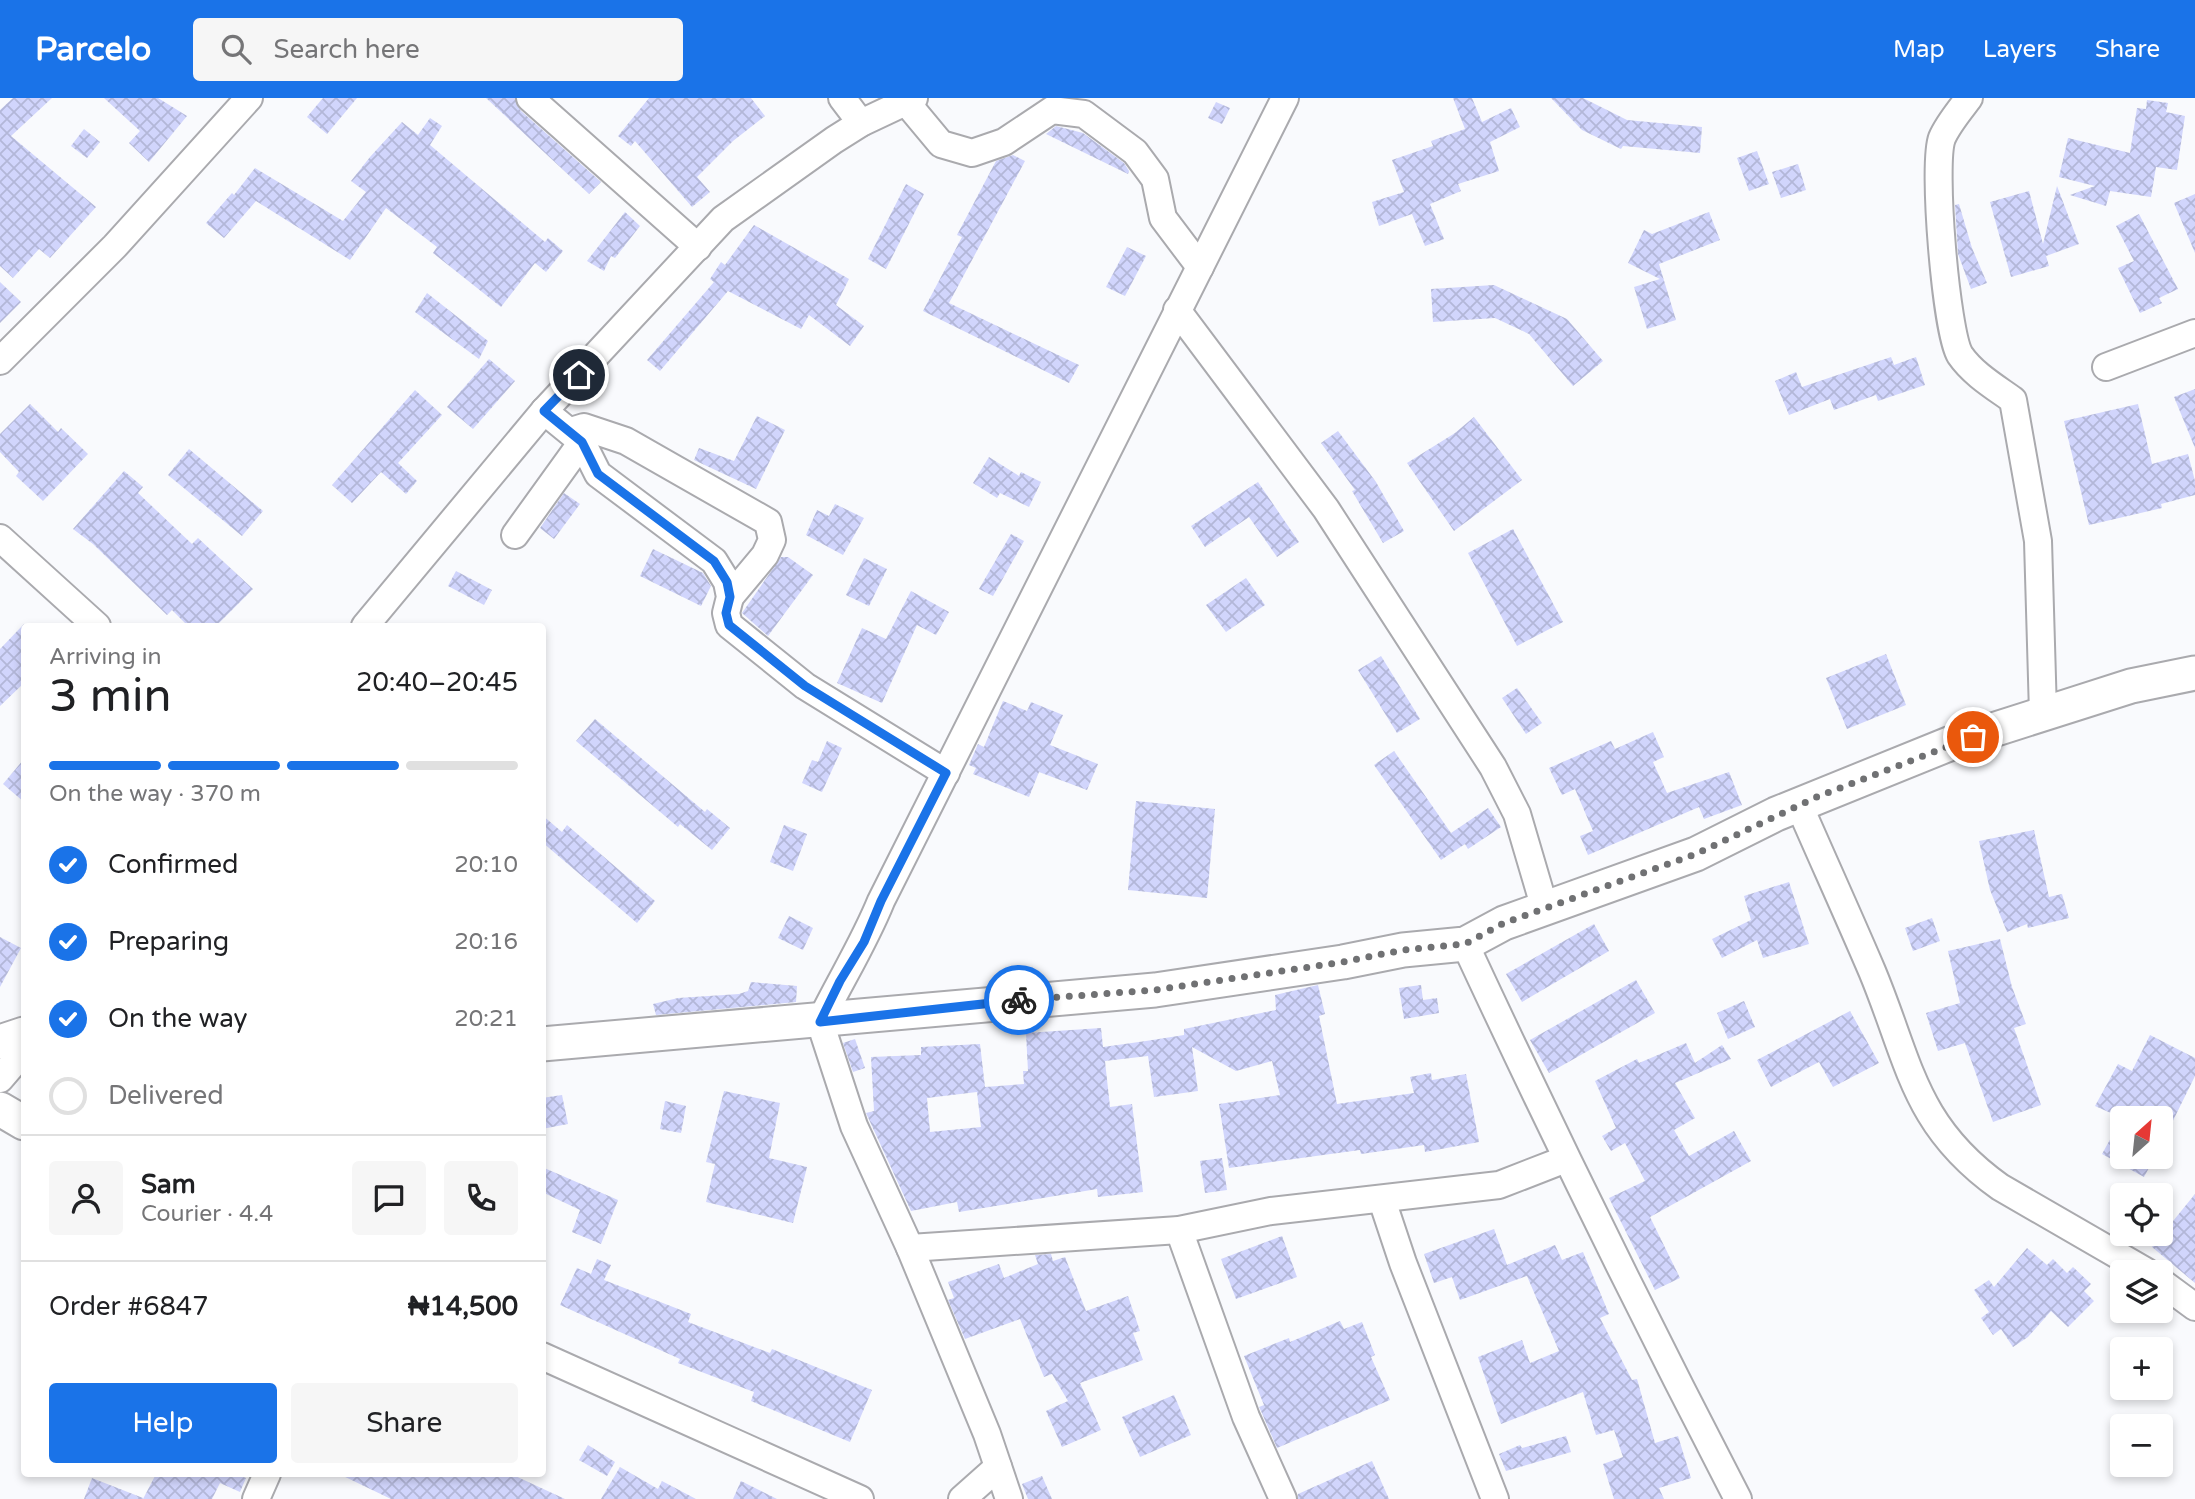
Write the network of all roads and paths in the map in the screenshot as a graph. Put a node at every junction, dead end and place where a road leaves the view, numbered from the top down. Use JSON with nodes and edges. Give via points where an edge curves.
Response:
{"nodes":[{"id":1,"x":530,"y":98,"type":"edge"},
{"id":2,"x":842,"y":98,"type":"edge"},
{"id":3,"x":1284,"y":98,"type":"edge"},
{"id":4,"x":1969,"y":98,"type":"edge"},
{"id":5,"x":243,"y":100,"type":"edge"},
{"id":6,"x":910,"y":100,"type":"edge"},
{"id":7,"x":861,"y":123,"type":"junction"},
{"id":8,"x":698,"y":247,"type":"junction"},
{"id":9,"x":1200,"y":267,"type":"junction"},
{"id":10,"x":1177,"y":310,"type":"junction"},
{"id":11,"x":2195,"y":333,"type":"edge"},
{"id":12,"x":0,"y":361,"type":"edge"},
{"id":13,"x":2106,"y":368,"type":"dead end"},
{"id":14,"x":544,"y":411,"type":"junction"},
{"id":15,"x":577,"y":436,"type":"junction"},
{"id":16,"x":515,"y":535,"type":"dead end"},
{"id":17,"x":0,"y":538,"type":"edge"},
{"id":18,"x":730,"y":597,"type":"junction"},
{"id":19,"x":93,"y":623,"type":"edge"},
{"id":20,"x":367,"y":623,"type":"edge"},
{"id":21,"x":2195,"y":673,"type":"edge"},
{"id":22,"x":2043,"y":713,"type":"junction"},
{"id":23,"x":946,"y":773,"type":"junction"},
{"id":24,"x":1799,"y":805,"type":"junction"},
{"id":25,"x":1545,"y":909,"type":"junction"},
{"id":26,"x":1465,"y":944,"type":"junction"},
{"id":27,"x":820,"y":1022,"type":"junction"},
{"id":28,"x":21,"y":1035,"type":"edge"},
{"id":29,"x":0,"y":1042,"type":"edge"},
{"id":30,"x":546,"y":1044,"type":"edge"},
{"id":31,"x":21,"y":1054,"type":"edge"},
{"id":32,"x":0,"y":1079,"type":"edge"},
{"id":33,"x":0,"y":1109,"type":"edge"},
{"id":34,"x":21,"y":1121,"type":"edge"},
{"id":35,"x":1566,"y":1159,"type":"junction"},
{"id":36,"x":1382,"y":1200,"type":"junction"},
{"id":37,"x":1179,"y":1230,"type":"junction"},
{"id":38,"x":910,"y":1248,"type":"junction"},
{"id":39,"x":2126,"y":1260,"type":"edge"},
{"id":40,"x":2173,"y":1291,"type":"edge"},
{"id":41,"x":2195,"y":1307,"type":"edge"},
{"id":42,"x":546,"y":1358,"type":"edge"},
{"id":43,"x":998,"y":1467,"type":"junction"},
{"id":44,"x":266,"y":1477,"type":"edge"},
{"id":45,"x":256,"y":1499,"type":"edge"},
{"id":46,"x":860,"y":1499,"type":"edge"},
{"id":47,"x":962,"y":1499,"type":"edge"},
{"id":48,"x":1009,"y":1499,"type":"edge"},
{"id":49,"x":1283,"y":1499,"type":"edge"},
{"id":50,"x":1495,"y":1499,"type":"edge"},
{"id":51,"x":1738,"y":1499,"type":"edge"}],
"edges":[{"from":1,"to":8,"type":"street"},
{"from":2,"to":7,"type":"street"},
{"from":3,"to":9,"type":"street"},
{"from":4,"to":22,"type":"street","via":[[1942,138],[1936,172],[1952,328],[1959,353],[1975,372],[2013,400],[2038,541]]},
{"from":5,"to":12,"type":"street","via":[[115,246]]},
{"from":6,"to":7,"type":"street"},
{"from":6,"to":9,"type":"street","via":[[941,144],[972,153],[1004,142],[1052,110],[1084,114],[1135,152],[1155,179],[1163,218]]},
{"from":7,"to":8,"type":"street","via":[[753,195]]},
{"from":8,"to":14,"type":"street"},
{"from":9,"to":10,"type":"street"},
{"from":10,"to":23,"type":"street"},
{"from":10,"to":25,"type":"street","via":[[1326,509],[1493,767],[1517,814]]},
{"from":11,"to":13,"type":"street"},
{"from":14,"to":15,"type":"street"},
{"from":14,"to":20,"type":"street"},
{"from":15,"to":16,"type":"street"},
{"from":15,"to":18,"type":"street","via":[[598,474],[714,561]]},
{"from":15,"to":18,"type":"street","via":[[584,427],[626,441],[768,522],[772,540],[765,555]]},
{"from":17,"to":19,"type":"street"},
{"from":18,"to":23,"type":"street","via":[[729,625],[805,686]]},
{"from":21,"to":22,"type":"main road","via":[[2131,686]]},
{"from":22,"to":24,"type":"main road","via":[[1949,744]]},
{"from":23,"to":27,"type":"street"},
{"from":24,"to":25,"type":"main road","via":[[1696,854]]},
{"from":24,"to":39,"type":"street","via":[[1873,974],[1922,1103],[1940,1130],[2000,1187]]},
{"from":25,"to":26,"type":"main road","via":[[1504,923]]},
{"from":26,"to":27,"type":"main road","via":[[1155,990]]},
{"from":26,"to":35,"type":"street"},
{"from":27,"to":30,"type":"main road"},
{"from":27,"to":38,"type":"street","via":[[854,1126]]},
{"from":28,"to":29,"type":"main road"},
{"from":31,"to":32,"type":"street"},
{"from":33,"to":34,"type":"main road"},
{"from":35,"to":36,"type":"street","via":[[1499,1185]]},
{"from":35,"to":51,"type":"street"},
{"from":36,"to":37,"type":"street","via":[[1271,1211]]},
{"from":36,"to":50,"type":"street"},
{"from":37,"to":38,"type":"street"},
{"from":37,"to":49,"type":"street","via":[[1246,1417]]},
{"from":38,"to":43,"type":"street"},
{"from":40,"to":41,"type":"street"},
{"from":42,"to":46,"type":"street"},
{"from":43,"to":47,"type":"street"},
{"from":43,"to":48,"type":"street"},
{"from":44,"to":45,"type":"street"}]}
